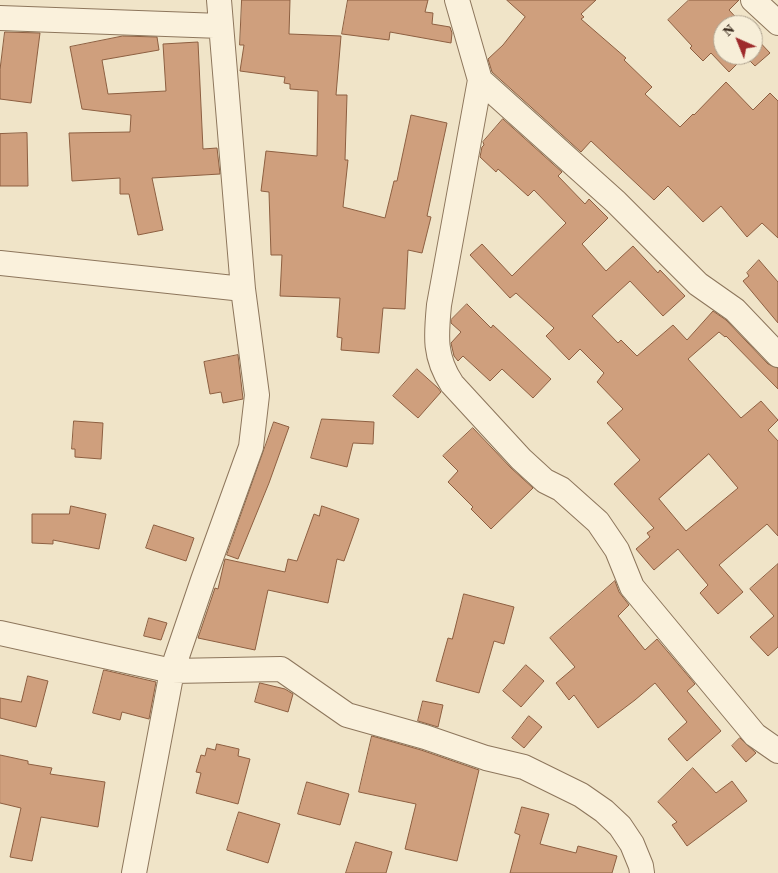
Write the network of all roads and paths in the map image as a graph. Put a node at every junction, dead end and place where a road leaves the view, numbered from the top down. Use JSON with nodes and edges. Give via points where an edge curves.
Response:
{"nodes":[{"id":1,"x":219,"y":0,"type":"edge"},
{"id":2,"x":457,"y":0,"type":"edge"},
{"id":3,"x":753,"y":0,"type":"edge"},
{"id":4,"x":0,"y":18,"type":"edge"},
{"id":5,"x":778,"y":23,"type":"edge"},
{"id":6,"x":221,"y":26,"type":"junction"},
{"id":7,"x":480,"y":80,"type":"junction"},
{"id":8,"x":0,"y":263,"type":"edge"},
{"id":9,"x":242,"y":289,"type":"junction"},
{"id":10,"x":770,"y":338,"type":"edge"},
{"id":11,"x":778,"y":355,"type":"edge"},
{"id":12,"x":0,"y":633,"type":"edge"},
{"id":13,"x":172,"y":671,"type":"junction"},
{"id":14,"x":778,"y":751,"type":"edge"},
{"id":15,"x":134,"y":873,"type":"edge"},
{"id":16,"x":642,"y":873,"type":"edge"}],
"edges":[{"from":1,"to":6,"type":"street"},
{"from":2,"to":7,"type":"street"},
{"from":3,"to":5,"type":"street"},
{"from":4,"to":6,"type":"street"},
{"from":6,"to":9,"type":"street"},
{"from":7,"to":10,"type":"street","via":[[616,202],[698,284]]},
{"from":7,"to":14,"type":"street","via":[[439,305],[436,334],[444,371],[452,384],[521,459],[598,522],[617,550],[632,587],[755,735]]},
{"from":8,"to":9,"type":"street"},
{"from":9,"to":13,"type":"street","via":[[258,396],[251,447]]},
{"from":10,"to":11,"type":"street"},
{"from":12,"to":13,"type":"street"},
{"from":13,"to":15,"type":"street"},
{"from":13,"to":16,"type":"street","via":[[281,670],[347,715],[524,767],[581,795],[604,811],[632,844]]}]}
